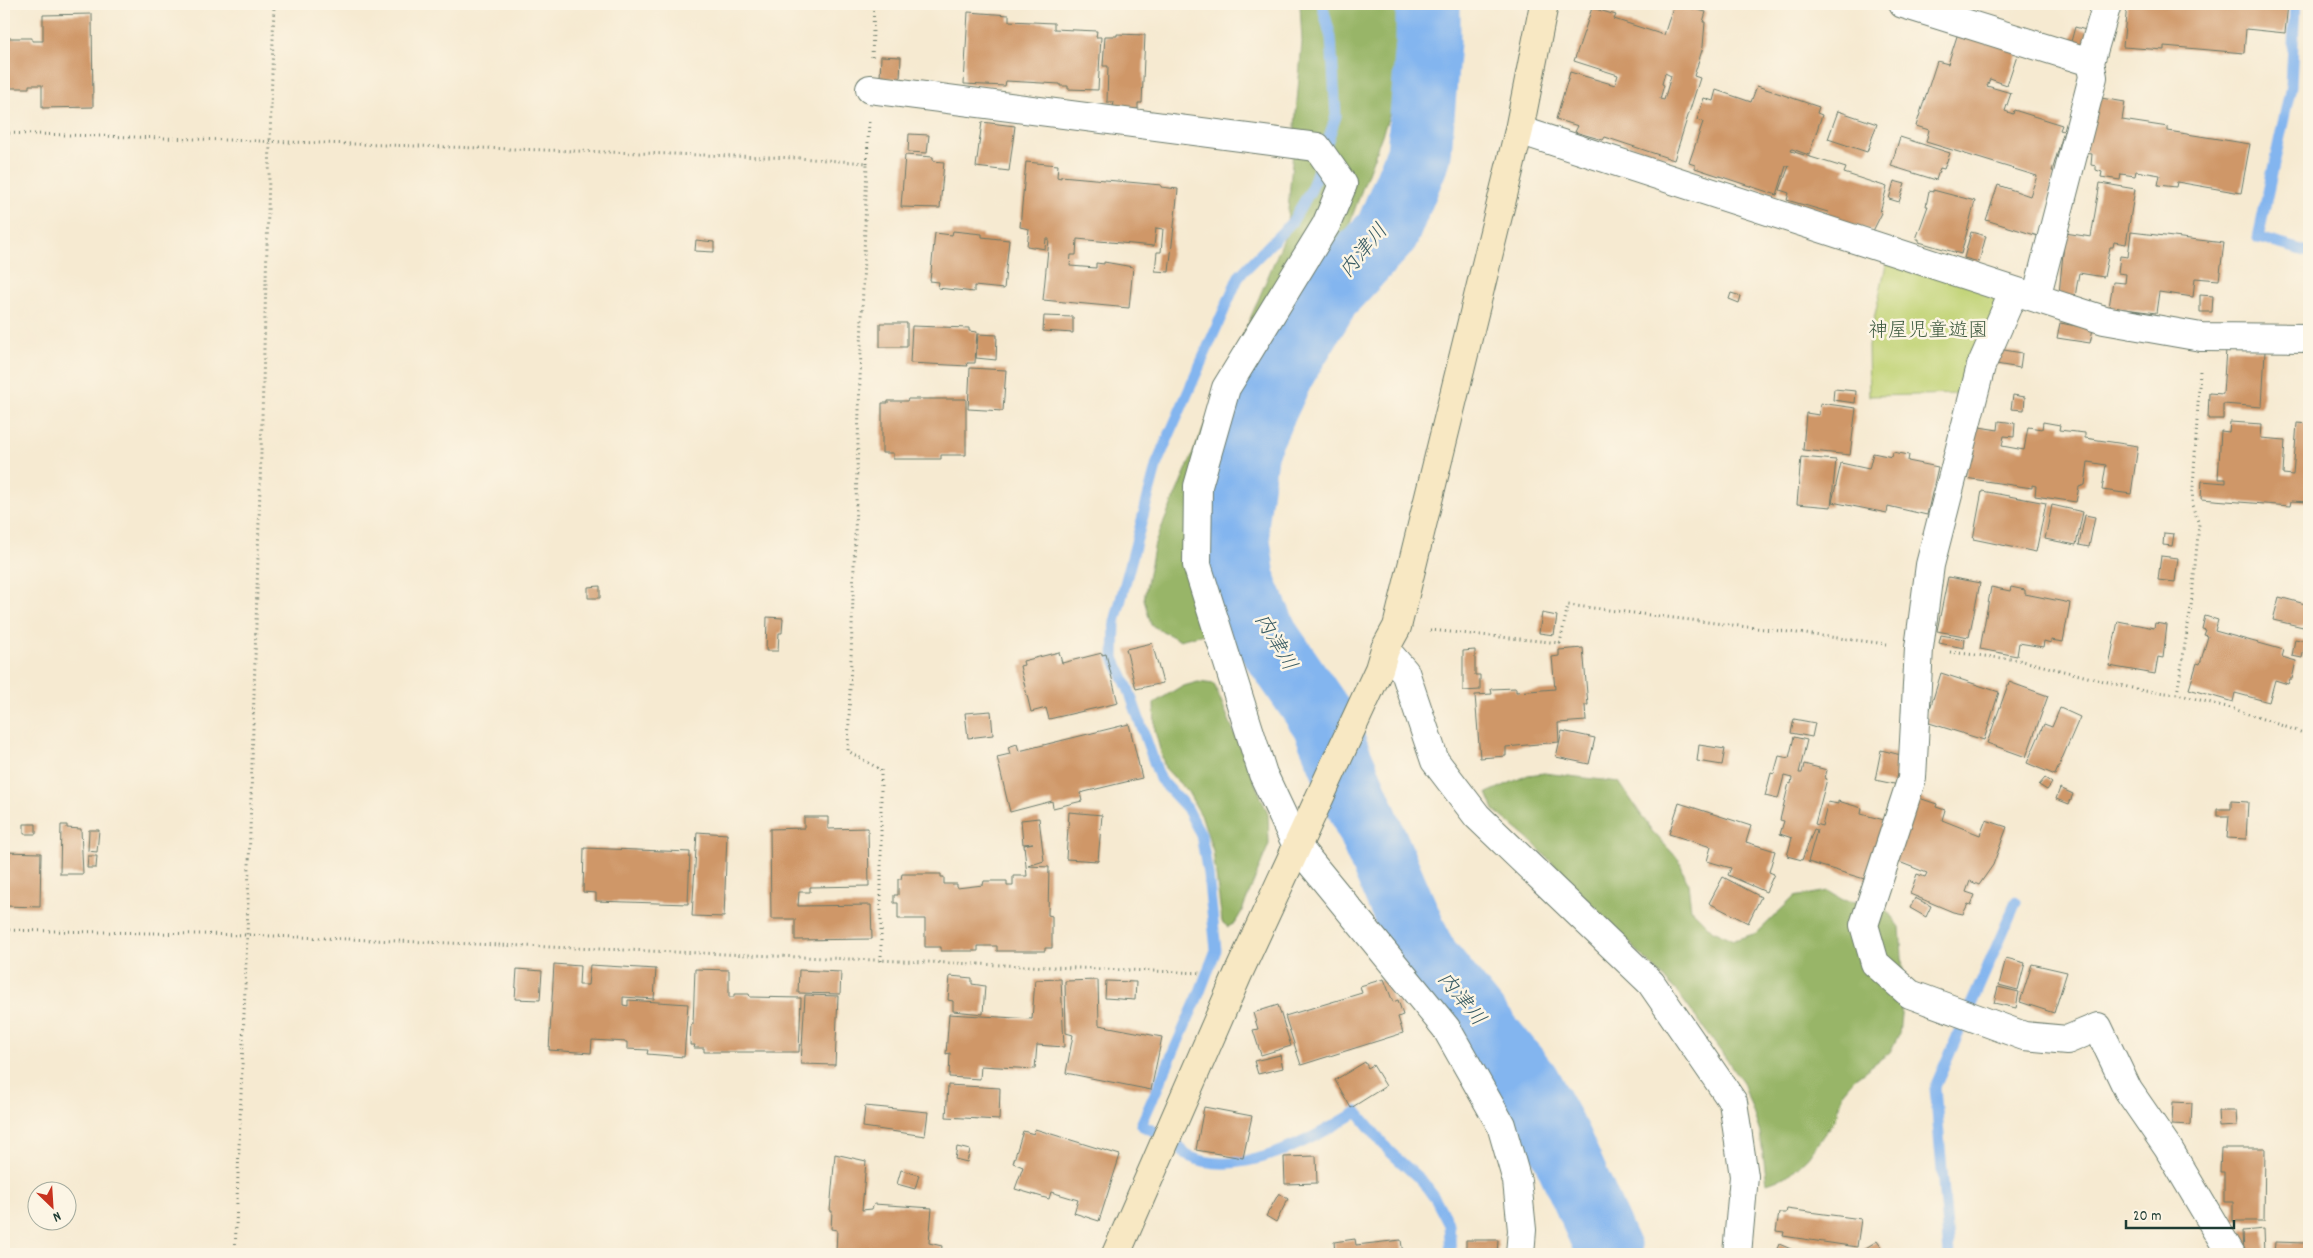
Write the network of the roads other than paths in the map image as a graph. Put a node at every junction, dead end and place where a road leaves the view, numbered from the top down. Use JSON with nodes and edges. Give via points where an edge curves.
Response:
{"nodes":[{"id":1,"x":1544,"y":4,"type":"edge"},
{"id":2,"x":1903,"y":4,"type":"edge"},
{"id":3,"x":2107,"y":4,"type":"edge"},
{"id":4,"x":2090,"y":62,"type":"junction"},
{"id":5,"x":870,"y":89,"type":"dead end"},
{"id":6,"x":1519,"y":130,"type":"junction"},
{"id":7,"x":2025,"y":295,"type":"junction"},
{"id":8,"x":2309,"y":338,"type":"edge"},
{"id":9,"x":1387,"y":648,"type":"junction"},
{"id":10,"x":1299,"y":841,"type":"junction"},
{"id":11,"x":1116,"y":1254,"type":"edge"},
{"id":12,"x":1520,"y":1254,"type":"edge"},
{"id":13,"x":1737,"y":1254,"type":"edge"},
{"id":14,"x":2231,"y":1254,"type":"edge"}],
"edges":[{"from":1,"to":6,"type":"street"},
{"from":2,"to":4,"type":"street"},
{"from":3,"to":4,"type":"street"},
{"from":4,"to":7,"type":"street","via":[[2093,77]]},
{"from":5,"to":10,"type":"street","via":[[1317,147],[1343,184],[1326,225],[1226,388],[1198,486],[1197,565],[1263,774]]},
{"from":6,"to":7,"type":"street"},
{"from":6,"to":9,"type":"street"},
{"from":7,"to":8,"type":"street","via":[[2104,320],[2201,337]]},
{"from":7,"to":14,"type":"street","via":[[1980,366],[1930,565],[1919,648],[1912,778],[1864,925],[1875,962],[1910,994],[2024,1036],[2067,1040],[2098,1027],[2128,1090],[2168,1148]]},
{"from":9,"to":10,"type":"street"},
{"from":9,"to":13,"type":"street","via":[[1405,672],[1435,761],[1477,816],[1651,983],[1733,1102],[1744,1176]]},
{"from":10,"to":11,"type":"street"},
{"from":10,"to":12,"type":"street","via":[[1446,1028],[1473,1072],[1501,1125],[1517,1181],[1522,1230]]}]}
